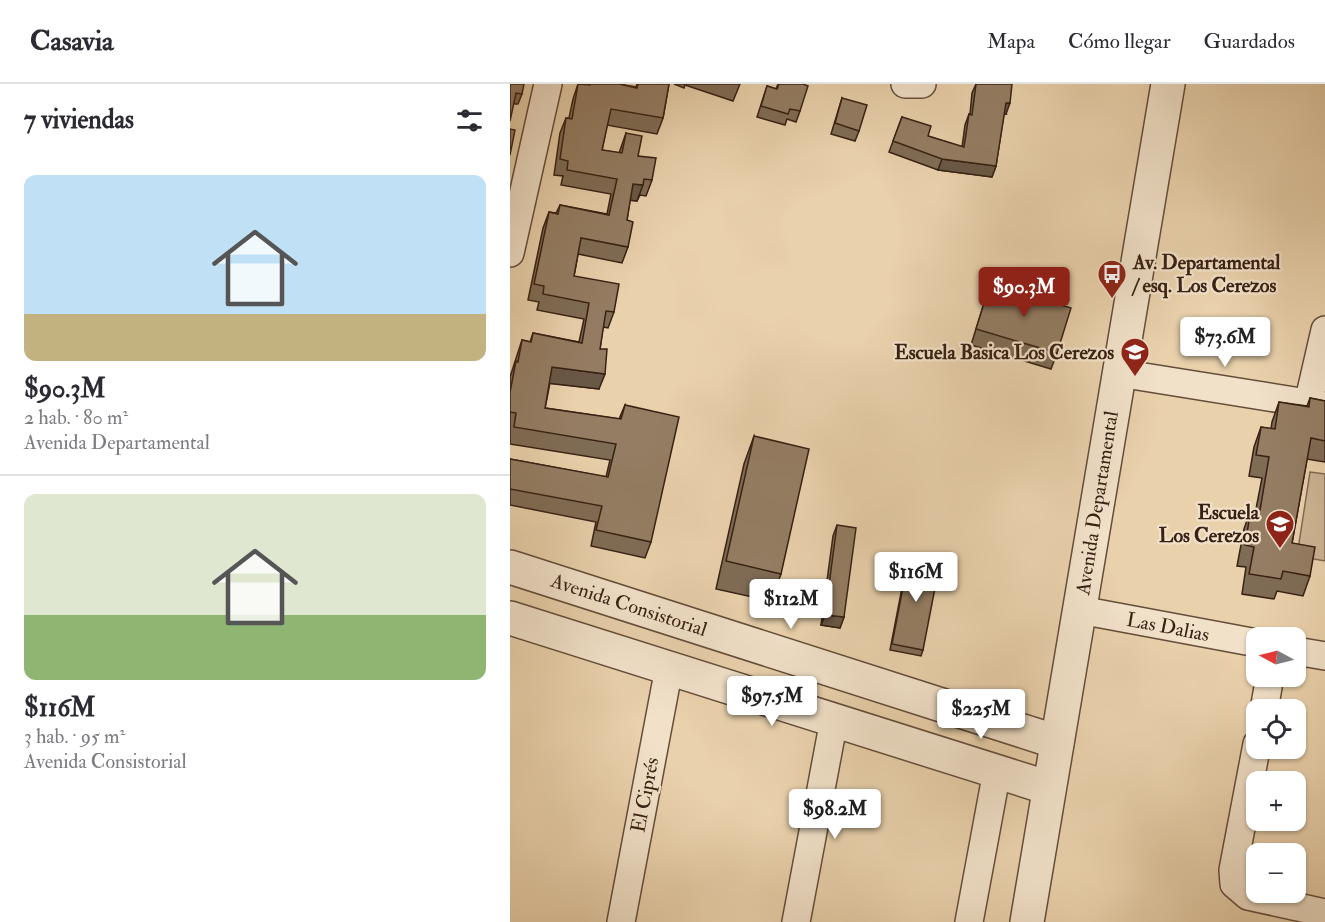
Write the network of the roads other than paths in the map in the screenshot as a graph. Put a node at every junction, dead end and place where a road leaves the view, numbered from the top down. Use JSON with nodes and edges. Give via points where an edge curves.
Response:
{"nodes":[{"id":1,"x":548,"y":84,"type":"edge"},
{"id":2,"x":905,"y":84,"type":"edge"},
{"id":3,"x":922,"y":84,"type":"edge"},
{"id":4,"x":1168,"y":84,"type":"edge"},
{"id":5,"x":510,"y":253,"type":"edge"},
{"id":6,"x":1325,"y":330,"type":"edge"},
{"id":7,"x":1119,"y":373,"type":"junction"},
{"id":8,"x":1317,"y":405,"type":"edge"},
{"id":9,"x":510,"y":567,"type":"edge"},
{"id":10,"x":1080,"y":610,"type":"junction"},
{"id":11,"x":510,"y":618,"type":"edge"},
{"id":12,"x":1246,"y":642,"type":"edge"},
{"id":13,"x":1306,"y":653,"type":"edge"},
{"id":14,"x":1325,"y":656,"type":"edge"},
{"id":15,"x":669,"y":668,"type":"junction"},
{"id":16,"x":953,"y":709,"type":"junction"},
{"id":17,"x":834,"y":720,"type":"junction"},
{"id":18,"x":1057,"y":742,"type":"junction"},
{"id":19,"x":941,"y":753,"type":"junction"},
{"id":20,"x":1254,"y":759,"type":"edge"},
{"id":21,"x":997,"y":771,"type":"junction"},
{"id":22,"x":1049,"y":788,"type":"junction"},
{"id":23,"x":1325,"y":913,"type":"edge"},
{"id":24,"x":621,"y":922,"type":"edge"},
{"id":25,"x":796,"y":922,"type":"edge"},
{"id":26,"x":969,"y":922,"type":"edge"},
{"id":27,"x":1027,"y":922,"type":"edge"}],
"edges":[{"from":1,"to":5,"type":"street"},
{"from":2,"to":3,"type":"street"},
{"from":4,"to":7,"type":"street","name":"Avenida Departamental"},
{"from":6,"to":8,"type":"street"},
{"from":7,"to":8,"type":"street"},
{"from":7,"to":10,"type":"street","name":"Avenida Departamental"},
{"from":9,"to":16,"type":"street","name":"Avenida Consistorial"},
{"from":10,"to":12,"type":"street","name":"Las Dalias"},
{"from":10,"to":18,"type":"street","name":"Avenida Departamental"},
{"from":11,"to":15,"type":"street"},
{"from":13,"to":14,"type":"street"},
{"from":15,"to":17,"type":"street"},
{"from":15,"to":24,"type":"street","name":"El Ciprés"},
{"from":16,"to":18,"type":"street","name":"Avenida Consistorial"},
{"from":16,"to":19,"type":"street","via":[[958,728],[950,747]]},
{"from":17,"to":19,"type":"street"},
{"from":17,"to":25,"type":"street"},
{"from":18,"to":22,"type":"street","name":"Avenida Departamental"},
{"from":19,"to":21,"type":"street"},
{"from":20,"to":23,"type":"street","via":[[1233,870],[1234,884],[1248,896]]},
{"from":21,"to":22,"type":"street"},
{"from":21,"to":26,"type":"street"},
{"from":22,"to":27,"type":"street","name":"Avenida Departamental"}]}
